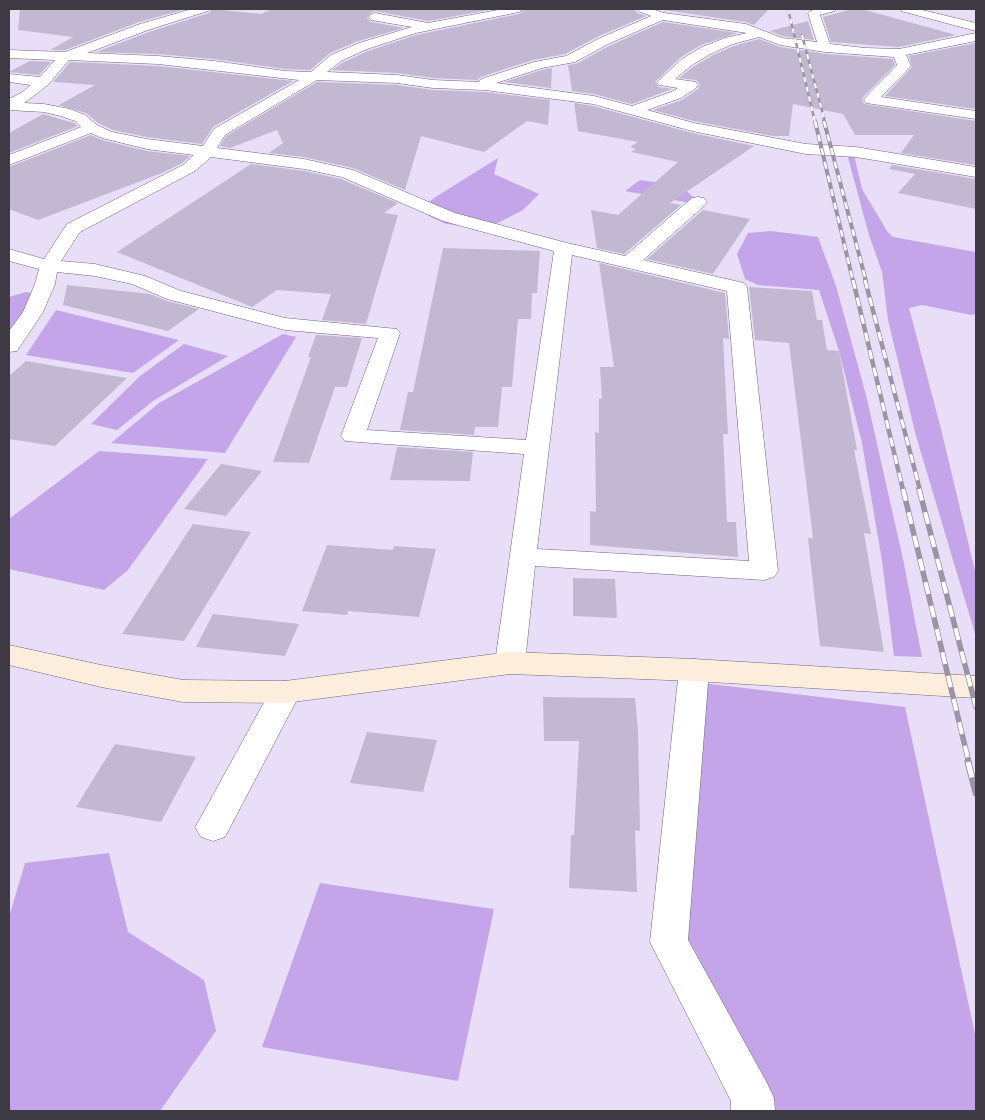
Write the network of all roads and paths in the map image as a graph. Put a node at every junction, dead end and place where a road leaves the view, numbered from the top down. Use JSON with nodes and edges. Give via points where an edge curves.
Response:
{"nodes":[{"id":1,"x":204,"y":9,"type":"edge"},
{"id":2,"x":519,"y":9,"type":"edge"},
{"id":3,"x":642,"y":9,"type":"edge"},
{"id":4,"x":831,"y":9,"type":"edge"},
{"id":5,"x":905,"y":9,"type":"edge"},
{"id":6,"x":375,"y":16,"type":"dead end"},
{"id":7,"x":662,"y":16,"type":"junction"},
{"id":8,"x":432,"y":26,"type":"junction"},
{"id":9,"x":976,"y":27,"type":"edge"},
{"id":10,"x":757,"y":34,"type":"junction"},
{"id":11,"x":976,"y":37,"type":"edge"},
{"id":12,"x":825,"y":48,"type":"junction"},
{"id":13,"x":9,"y":54,"type":"edge"},
{"id":14,"x":899,"y":54,"type":"junction"},
{"id":15,"x":65,"y":57,"type":"junction"},
{"id":16,"x":313,"y":77,"type":"junction"},
{"id":17,"x":9,"y":78,"type":"edge"},
{"id":18,"x":43,"y":82,"type":"junction"},
{"id":19,"x":476,"y":85,"type":"junction"},
{"id":20,"x":9,"y":105,"type":"edge"},
{"id":21,"x":634,"y":110,"type":"junction"},
{"id":22,"x":976,"y":115,"type":"edge"},
{"id":23,"x":92,"y":128,"type":"junction"},
{"id":24,"x":208,"y":151,"type":"junction"},
{"id":25,"x":9,"y":160,"type":"edge"},
{"id":26,"x":976,"y":172,"type":"edge"},
{"id":27,"x":698,"y":202,"type":"dead end"},
{"id":28,"x":564,"y":248,"type":"junction"},
{"id":29,"x":9,"y":255,"type":"edge"},
{"id":30,"x":628,"y":262,"type":"junction"},
{"id":31,"x":48,"y":266,"type":"junction"},
{"id":32,"x":9,"y":346,"type":"edge"},
{"id":33,"x":536,"y":448,"type":"junction"},
{"id":34,"x":522,"y":557,"type":"junction"},
{"id":35,"x":9,"y":655,"type":"edge"},
{"id":36,"x":510,"y":663,"type":"junction"},
{"id":37,"x":694,"y":670,"type":"junction"},
{"id":38,"x":976,"y":687,"type":"edge"},
{"id":39,"x":285,"y":692,"type":"junction"},
{"id":40,"x":214,"y":827,"type":"dead end"},
{"id":41,"x":753,"y":1111,"type":"edge"}],
"edges":[{"from":1,"to":15,"type":"street","via":[[144,27]]},
{"from":2,"to":8,"type":"street"},
{"from":3,"to":7,"type":"street"},
{"from":4,"to":12,"type":"street","via":[[814,13]]},
{"from":5,"to":9,"type":"street"},
{"from":6,"to":8,"type":"street"},
{"from":7,"to":10,"type":"street","via":[[746,28]]},
{"from":7,"to":19,"type":"street","via":[[604,40],[570,59],[538,65]]},
{"from":8,"to":16,"type":"street","via":[[363,46],[336,58]]},
{"from":10,"to":12,"type":"street"},
{"from":10,"to":21,"type":"street","via":[[729,41],[687,62],[664,82],[691,85],[676,95]]},
{"from":11,"to":14,"type":"street"},
{"from":12,"to":14,"type":"street"},
{"from":13,"to":15,"type":"street"},
{"from":14,"to":22,"type":"street","via":[[904,66],[871,100]]},
{"from":15,"to":16,"type":"street","via":[[167,60]]},
{"from":15,"to":18,"type":"street"},
{"from":16,"to":19,"type":"street"},
{"from":16,"to":24,"type":"street","via":[[219,132]]},
{"from":17,"to":18,"type":"street"},
{"from":18,"to":20,"type":"street"},
{"from":19,"to":21,"type":"street","via":[[594,100]]},
{"from":20,"to":23,"type":"street","via":[[64,112],[80,118]]},
{"from":21,"to":26,"type":"street","via":[[692,127],[806,149],[856,152]]},
{"from":23,"to":24,"type":"street","via":[[107,135],[147,144]]},
{"from":23,"to":25,"type":"street"},
{"from":24,"to":28,"type":"street","via":[[347,173],[449,217]]},
{"from":24,"to":31,"type":"street","via":[[189,168],[73,228]]},
{"from":27,"to":30,"type":"street"},
{"from":28,"to":30,"type":"street"},
{"from":28,"to":33,"type":"street"},
{"from":29,"to":31,"type":"street"},
{"from":30,"to":34,"type":"street","via":[[737,287],[764,571]]},
{"from":31,"to":32,"type":"street","via":[[45,284],[33,312]]},
{"from":31,"to":33,"type":"street","via":[[95,270],[138,280],[174,295],[285,324],[390,333],[353,436]]},
{"from":33,"to":34,"type":"street"},
{"from":34,"to":36,"type":"street"},
{"from":35,"to":39,"type":"street","via":[[183,692]]},
{"from":36,"to":37,"type":"street"},
{"from":36,"to":39,"type":"street"},
{"from":37,"to":38,"type":"street"},
{"from":37,"to":41,"type":"street","via":[[669,942],[752,1098]]},
{"from":39,"to":40,"type":"street"}]}
